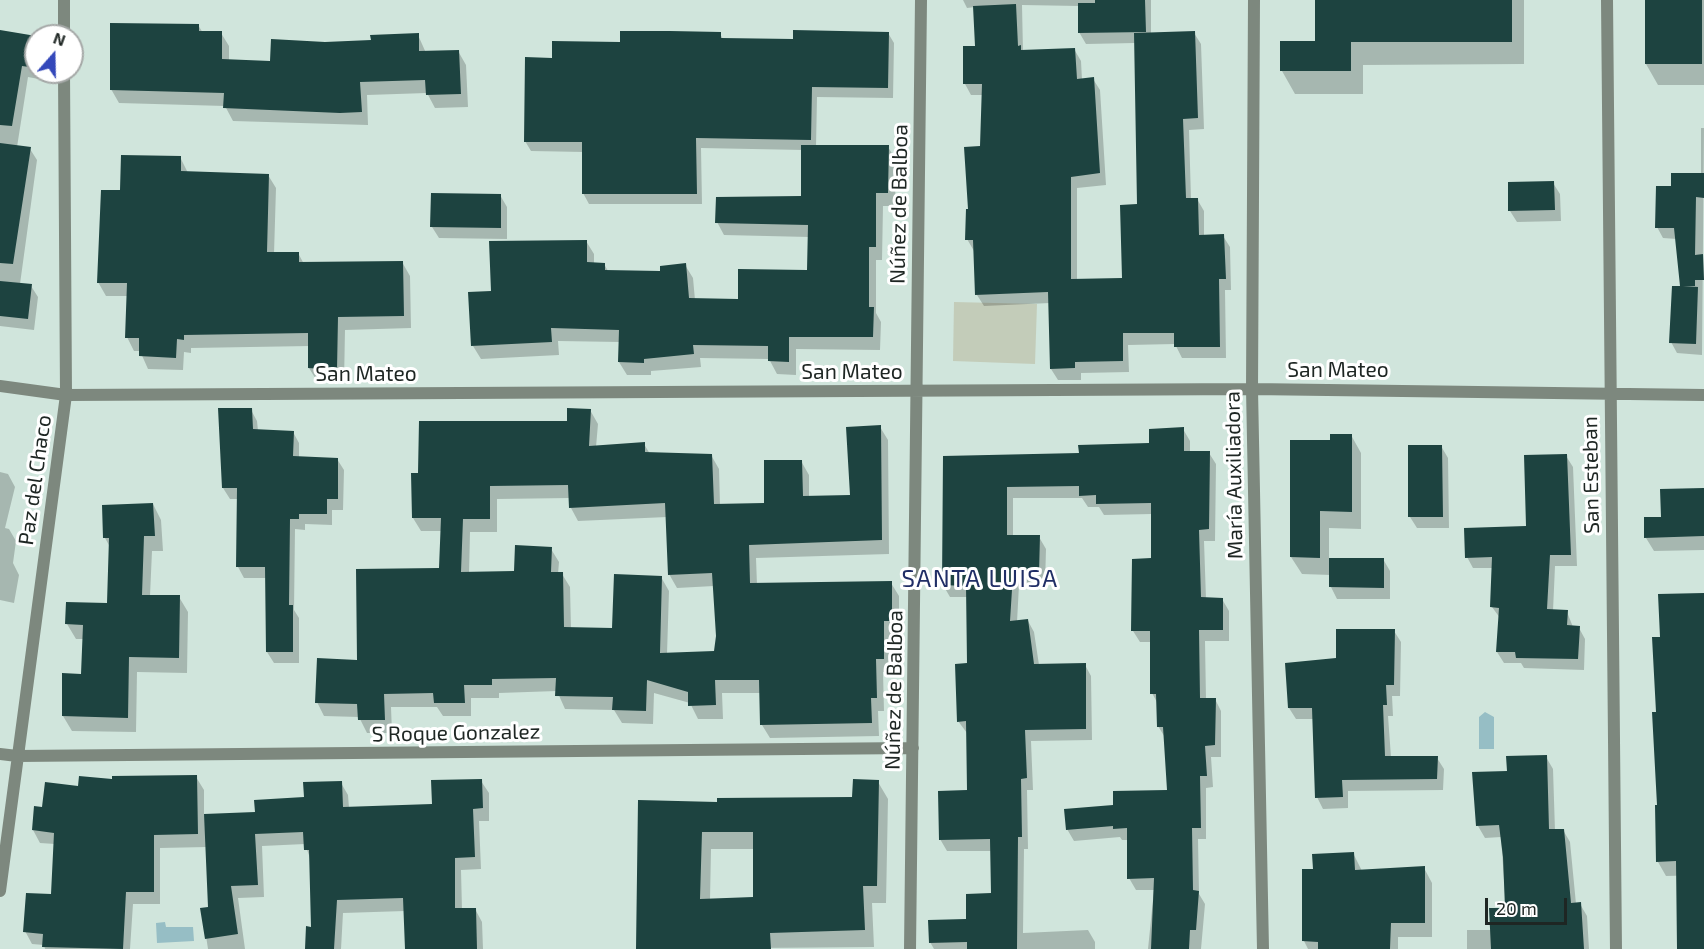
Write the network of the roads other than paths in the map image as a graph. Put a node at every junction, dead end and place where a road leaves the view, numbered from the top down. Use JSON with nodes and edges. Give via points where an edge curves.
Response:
{"nodes":[{"id":1,"x":64,"y":0,"type":"edge"},
{"id":2,"x":921,"y":0,"type":"edge"},
{"id":3,"x":1254,"y":0,"type":"edge"},
{"id":4,"x":1607,"y":0,"type":"edge"},
{"id":5,"x":64,"y":24,"type":"edge"},
{"id":6,"x":64,"y":84,"type":"edge"},
{"id":7,"x":0,"y":386,"type":"edge"},
{"id":8,"x":1252,"y":389,"type":"junction"},
{"id":9,"x":916,"y":391,"type":"junction"},
{"id":10,"x":1609,"y":392,"type":"junction"},
{"id":11,"x":66,"y":395,"type":"junction"},
{"id":12,"x":1704,"y":395,"type":"edge"},
{"id":13,"x":913,"y":748,"type":"junction"},
{"id":14,"x":0,"y":754,"type":"edge"},
{"id":15,"x":17,"y":756,"type":"junction"},
{"id":16,"x":0,"y":891,"type":"edge"},
{"id":17,"x":910,"y":949,"type":"edge"},
{"id":18,"x":1263,"y":949,"type":"edge"},
{"id":19,"x":1616,"y":949,"type":"edge"}],
"edges":[{"from":1,"to":5,"type":"street"},
{"from":2,"to":9,"type":"street","name":"Núñez de Balboa"},
{"from":3,"to":8,"type":"street","name":"María Auxiliadora"},
{"from":4,"to":10,"type":"street","name":"San Esteban"},
{"from":6,"to":11,"type":"street","name":"Paz del Chaco"},
{"from":7,"to":11,"type":"street","name":"San Mateo"},
{"from":8,"to":9,"type":"street","name":"San Mateo"},
{"from":8,"to":10,"type":"street","name":"San Mateo"},
{"from":8,"to":18,"type":"street","name":"María Auxiliadora"},
{"from":9,"to":11,"type":"street","name":"San Mateo"},
{"from":9,"to":13,"type":"street","name":"Núñez de Balboa"},
{"from":10,"to":12,"type":"street","name":"San Mateo"},
{"from":10,"to":19,"type":"street","name":"San Esteban"},
{"from":11,"to":15,"type":"street","name":"Paz del Chaco"},
{"from":13,"to":15,"type":"street","name":"S Roque Gonzalez"},
{"from":13,"to":17,"type":"street","name":"Núñez de Balboa"},
{"from":14,"to":15,"type":"street","name":"S Roque Gonzalez"},
{"from":15,"to":16,"type":"street","name":"Paz del Chaco"}]}
